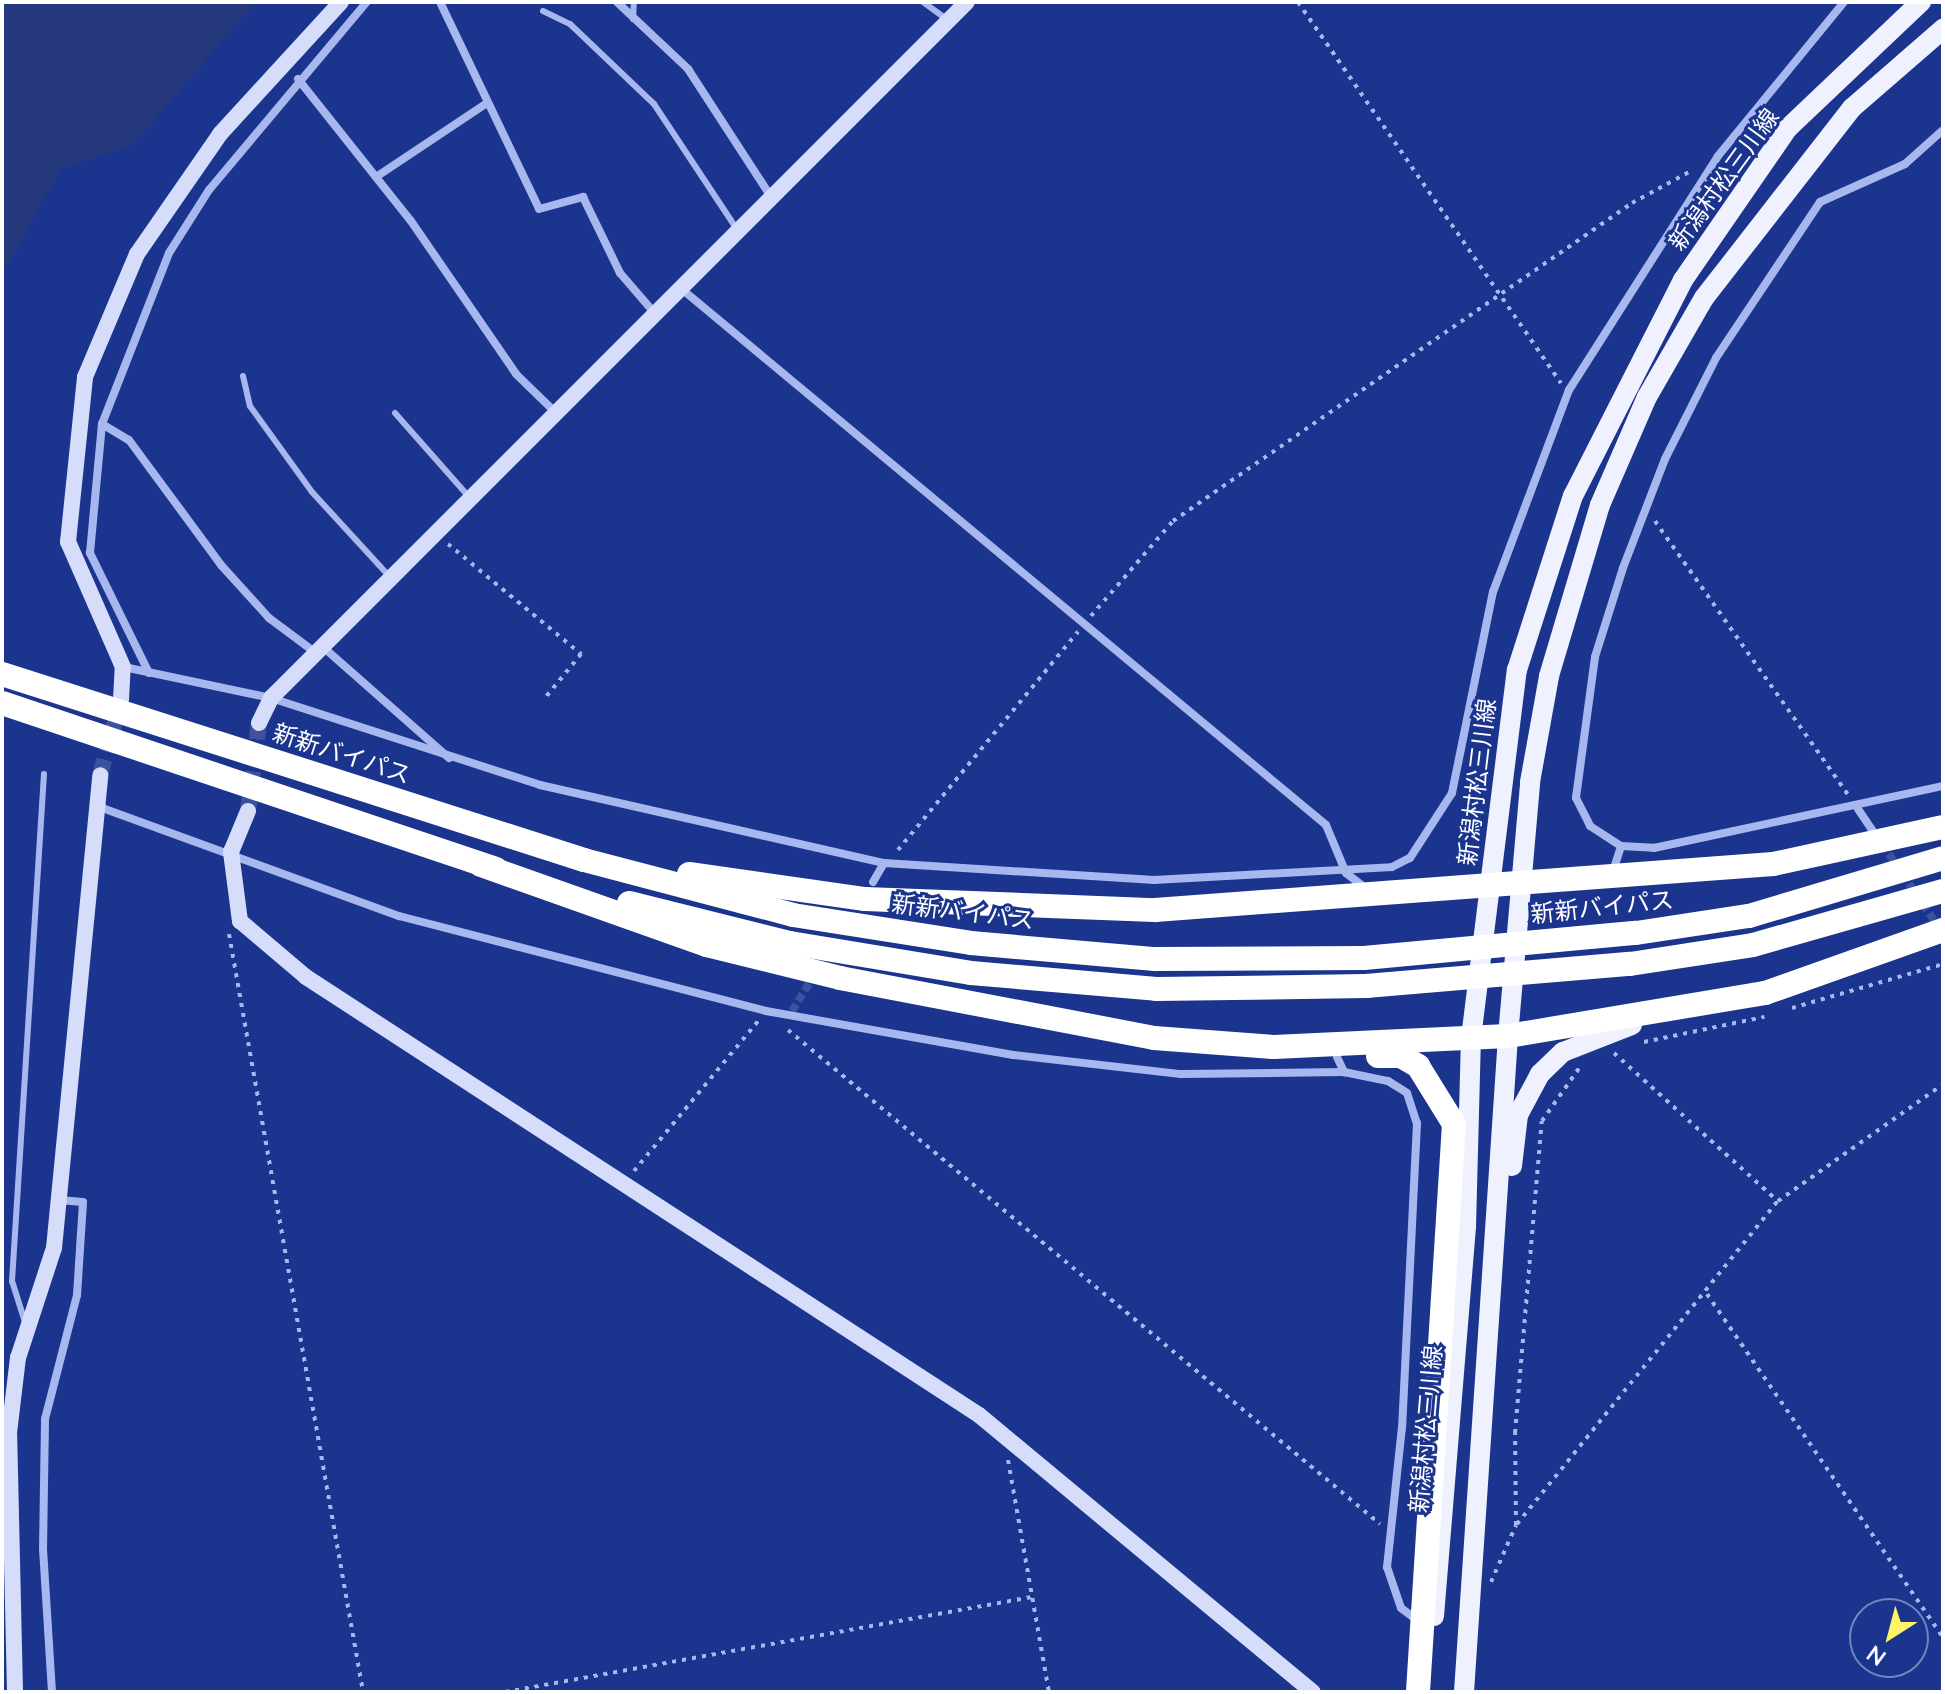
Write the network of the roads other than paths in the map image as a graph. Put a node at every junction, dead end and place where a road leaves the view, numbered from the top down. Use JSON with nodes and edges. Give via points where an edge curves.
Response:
{"nodes":[{"id":1,"x":341,"y":2,"type":"edge"},
{"id":2,"x":367,"y":2,"type":"edge"},
{"id":3,"x":440,"y":2,"type":"edge"},
{"id":4,"x":617,"y":2,"type":"edge"},
{"id":5,"x":634,"y":2,"type":"edge"},
{"id":6,"x":923,"y":2,"type":"edge"},
{"id":7,"x":967,"y":2,"type":"edge"},
{"id":8,"x":1844,"y":2,"type":"edge"},
{"id":9,"x":1921,"y":2,"type":"edge"},
{"id":10,"x":543,"y":11,"type":"dead end"},
{"id":11,"x":633,"y":19,"type":"junction"},
{"id":12,"x":949,"y":21,"type":"junction"},
{"id":13,"x":1943,"y":29,"type":"edge"},
{"id":14,"x":298,"y":79,"type":"junction"},
{"id":15,"x":487,"y":103,"type":"junction"},
{"id":16,"x":1943,"y":130,"type":"edge"},
{"id":17,"x":376,"y":177,"type":"junction"},
{"id":18,"x":773,"y":200,"type":"junction"},
{"id":19,"x":740,"y":234,"type":"junction"},
{"id":20,"x":684,"y":291,"type":"junction"},
{"id":21,"x":657,"y":316,"type":"junction"},
{"id":22,"x":243,"y":376,"type":"dead end"},
{"id":23,"x":395,"y":413,"type":"dead end"},
{"id":24,"x":559,"y":416,"type":"junction"},
{"id":25,"x":102,"y":424,"type":"junction"},
{"id":26,"x":472,"y":500,"type":"junction"},
{"id":27,"x":393,"y":579,"type":"junction"},
{"id":28,"x":320,"y":650,"type":"junction"},
{"id":29,"x":123,"y":667,"type":"junction"},
{"id":30,"x":149,"y":673,"type":"junction"},
{"id":31,"x":12,"y":677,"type":"edge"},
{"id":32,"x":271,"y":698,"type":"junction"},
{"id":33,"x":121,"y":700,"type":"tunnel mouth"},
{"id":34,"x":12,"y":706,"type":"edge"},
{"id":35,"x":259,"y":723,"type":"tunnel mouth"},
{"id":36,"x":452,"y":761,"type":"junction"},
{"id":37,"x":44,"y":774,"type":"dead end"},
{"id":38,"x":100,"y":775,"type":"tunnel mouth"},
{"id":39,"x":1943,"y":786,"type":"edge"},
{"id":40,"x":94,"y":805,"type":"junction"},
{"id":41,"x":1858,"y":809,"type":"junction"},
{"id":42,"x":248,"y":811,"type":"tunnel mouth"},
{"id":43,"x":1943,"y":827,"type":"edge"},
{"id":44,"x":1872,"y":830,"type":"dead end"},
{"id":45,"x":1621,"y":846,"type":"junction"},
{"id":46,"x":231,"y":852,"type":"junction"},
{"id":47,"x":1943,"y":858,"type":"edge"},
{"id":48,"x":584,"y":860,"type":"junction"},
{"id":49,"x":884,"y":863,"type":"junction"},
{"id":50,"x":481,"y":865,"type":"junction"},
{"id":51,"x":1346,"y":873,"type":"junction"},
{"id":52,"x":1611,"y":876,"type":"junction"},
{"id":53,"x":873,"y":882,"type":"dead end"},
{"id":54,"x":1522,"y":887,"type":"junction"},
{"id":55,"x":1488,"y":889,"type":"junction"},
{"id":56,"x":1943,"y":891,"type":"edge"},
{"id":57,"x":1376,"y":898,"type":"junction"},
{"id":58,"x":1943,"y":930,"type":"edge"},
{"id":59,"x":1725,"y":1000,"type":"junction"},
{"id":60,"x":766,"y":1011,"type":"junction"},
{"id":61,"x":792,"y":1011,"type":"dead end"},
{"id":62,"x":1508,"y":1036,"type":"junction"},
{"id":63,"x":1471,"y":1038,"type":"junction"},
{"id":64,"x":1285,"y":1047,"type":"junction"},
{"id":65,"x":1340,"y":1065,"type":"junction"},
{"id":66,"x":58,"y":1200,"type":"junction"},
{"id":67,"x":1491,"y":1292,"type":"junction"},
{"id":68,"x":28,"y":1329,"type":"junction"},
{"id":69,"x":1428,"y":1626,"type":"junction"},
{"id":70,"x":15,"y":1692,"type":"edge"},
{"id":71,"x":52,"y":1692,"type":"edge"},
{"id":72,"x":1313,"y":1692,"type":"edge"},
{"id":73,"x":1418,"y":1692,"type":"edge"},
{"id":74,"x":1427,"y":1692,"type":"edge"},
{"id":75,"x":1464,"y":1692,"type":"edge"}],
"edges":[{"from":1,"to":29,"type":"street","via":[[220,134],[137,254],[85,377],[68,542]]},
{"from":2,"to":14,"type":"street"},
{"from":3,"to":15,"type":"street"},
{"from":4,"to":11,"type":"street"},
{"from":5,"to":11,"type":"lane"},
{"from":6,"to":12,"type":"lane"},
{"from":7,"to":12,"type":"street"},
{"from":8,"to":51,"type":"street","via":[[1718,156],[1569,390],[1493,592],[1444,812],[1410,858]]},
{"from":9,"to":55,"type":"main road","name":"新潟村松三川線","via":[[1787,129],[1683,280],[1624,386],[1573,496],[1517,670]]},
{"from":10,"to":19,"type":"lane","via":[[570,24],[654,104]]},
{"from":11,"to":18,"type":"street","via":[[688,69]]},
{"from":12,"to":18,"type":"street"},
{"from":13,"to":54,"type":"main road","via":[[1852,108],[1768,208],[1647,397],[1600,505],[1549,676]]},
{"from":14,"to":17,"type":"street"},
{"from":14,"to":25,"type":"street","via":[[209,190],[169,253]]},
{"from":15,"to":17,"type":"street"},
{"from":15,"to":21,"type":"street","via":[[539,209],[583,197],[620,273]]},
{"from":16,"to":45,"type":"street","via":[[1905,164],[1820,202],[1716,358],[1645,506],[1595,657],[1577,752],[1576,798],[1590,826]]},
{"from":17,"to":24,"type":"street","via":[[516,374]]},
{"from":18,"to":19,"type":"street"},
{"from":19,"to":20,"type":"street"},
{"from":20,"to":21,"type":"street"},
{"from":20,"to":51,"type":"street","via":[[1326,825]]},
{"from":21,"to":24,"type":"street"},
{"from":22,"to":27,"type":"lane","via":[[250,406],[312,492]]},
{"from":23,"to":26,"type":"lane"},
{"from":24,"to":26,"type":"street"},
{"from":25,"to":28,"type":"street","via":[[129,440],[259,607]]},
{"from":25,"to":30,"type":"street","via":[[90,553]]},
{"from":26,"to":27,"type":"street"},
{"from":27,"to":28,"type":"street"},
{"from":28,"to":32,"type":"street"},
{"from":28,"to":36,"type":"street"},
{"from":29,"to":30,"type":"street"},
{"from":29,"to":33,"type":"street"},
{"from":30,"to":32,"type":"street"},
{"from":31,"to":48,"type":"highway","name":"新新バイパス"},
{"from":32,"to":35,"type":"street"},
{"from":32,"to":36,"type":"street"},
{"from":34,"to":50,"type":"highway"},
{"from":36,"to":49,"type":"street"},
{"from":37,"to":68,"type":"lane","via":[[12,1281]]},
{"from":38,"to":40,"type":"street"},
{"from":39,"to":41,"type":"street"},
{"from":40,"to":46,"type":"street"},
{"from":40,"to":66,"type":"street"},
{"from":41,"to":44,"type":"street"},
{"from":41,"to":45,"type":"street","via":[[1654,848]]},
{"from":42,"to":46,"type":"street"},
{"from":43,"to":52,"type":"highway","via":[[1773,864]]},
{"from":45,"to":52,"type":"street"},
{"from":46,"to":60,"type":"street","via":[[399,916]]},
{"from":46,"to":72,"type":"street","via":[[240,921],[306,977],[1003,1434]]},
{"from":47,"to":48,"type":"highway","name":"新新バイパス","bridge":true,"via":[[1749,916],[1636,933],[1364,958],[1155,959],[971,943],[793,915]]},
{"from":48,"to":57,"type":"highway","via":[[865,899],[1000,906],[1155,910]]},
{"from":49,"to":51,"type":"street","via":[[1154,880]]},
{"from":49,"to":53,"type":"street"},
{"from":50,"to":56,"type":"highway","bridge":true,"via":[[790,943],[971,973],[1156,989],[1366,986],[1630,964],[1753,945]]},
{"from":50,"to":64,"type":"highway","via":[[707,945],[840,978],[1154,1038]]},
{"from":51,"to":57,"type":"street"},
{"from":52,"to":54,"type":"highway"},
{"from":54,"to":55,"type":"highway"},
{"from":54,"to":62,"type":"main road"},
{"from":55,"to":57,"type":"highway"},
{"from":55,"to":63,"type":"main road","name":"新潟村松三川線"},
{"from":58,"to":59,"type":"highway","via":[[1765,993]]},
{"from":59,"to":62,"type":"highway"},
{"from":59,"to":67,"type":"main road","via":[[1609,1031],[1563,1052],[1540,1074],[1518,1115],[1504,1271]]},
{"from":60,"to":61,"type":"street"},
{"from":60,"to":65,"type":"street","via":[[1013,1055],[1166,1072]]},
{"from":62,"to":63,"type":"highway"},
{"from":62,"to":67,"type":"main road"},
{"from":63,"to":64,"type":"highway"},
{"from":63,"to":69,"type":"main road","name":"新潟村松三川線","via":[[1462,1288]]},
{"from":64,"to":65,"type":"highway"},
{"from":65,"to":69,"type":"street","via":[[1407,1093],[1417,1123],[1402,1427],[1388,1531],[1391,1589],[1401,1608]]},
{"from":65,"to":69,"type":"highway","via":[[1401,1056],[1434,1082],[1454,1124]]},
{"from":66,"to":68,"type":"street","via":[[54,1248]]},
{"from":66,"to":71,"type":"street","via":[[83,1202],[77,1295],[45,1419],[43,1549]]},
{"from":67,"to":75,"type":"main road"},
{"from":68,"to":70,"type":"street","via":[[9,1433]]},
{"from":69,"to":73,"type":"highway"},
{"from":69,"to":74,"type":"main road","name":"新潟村松三川線"}]}
